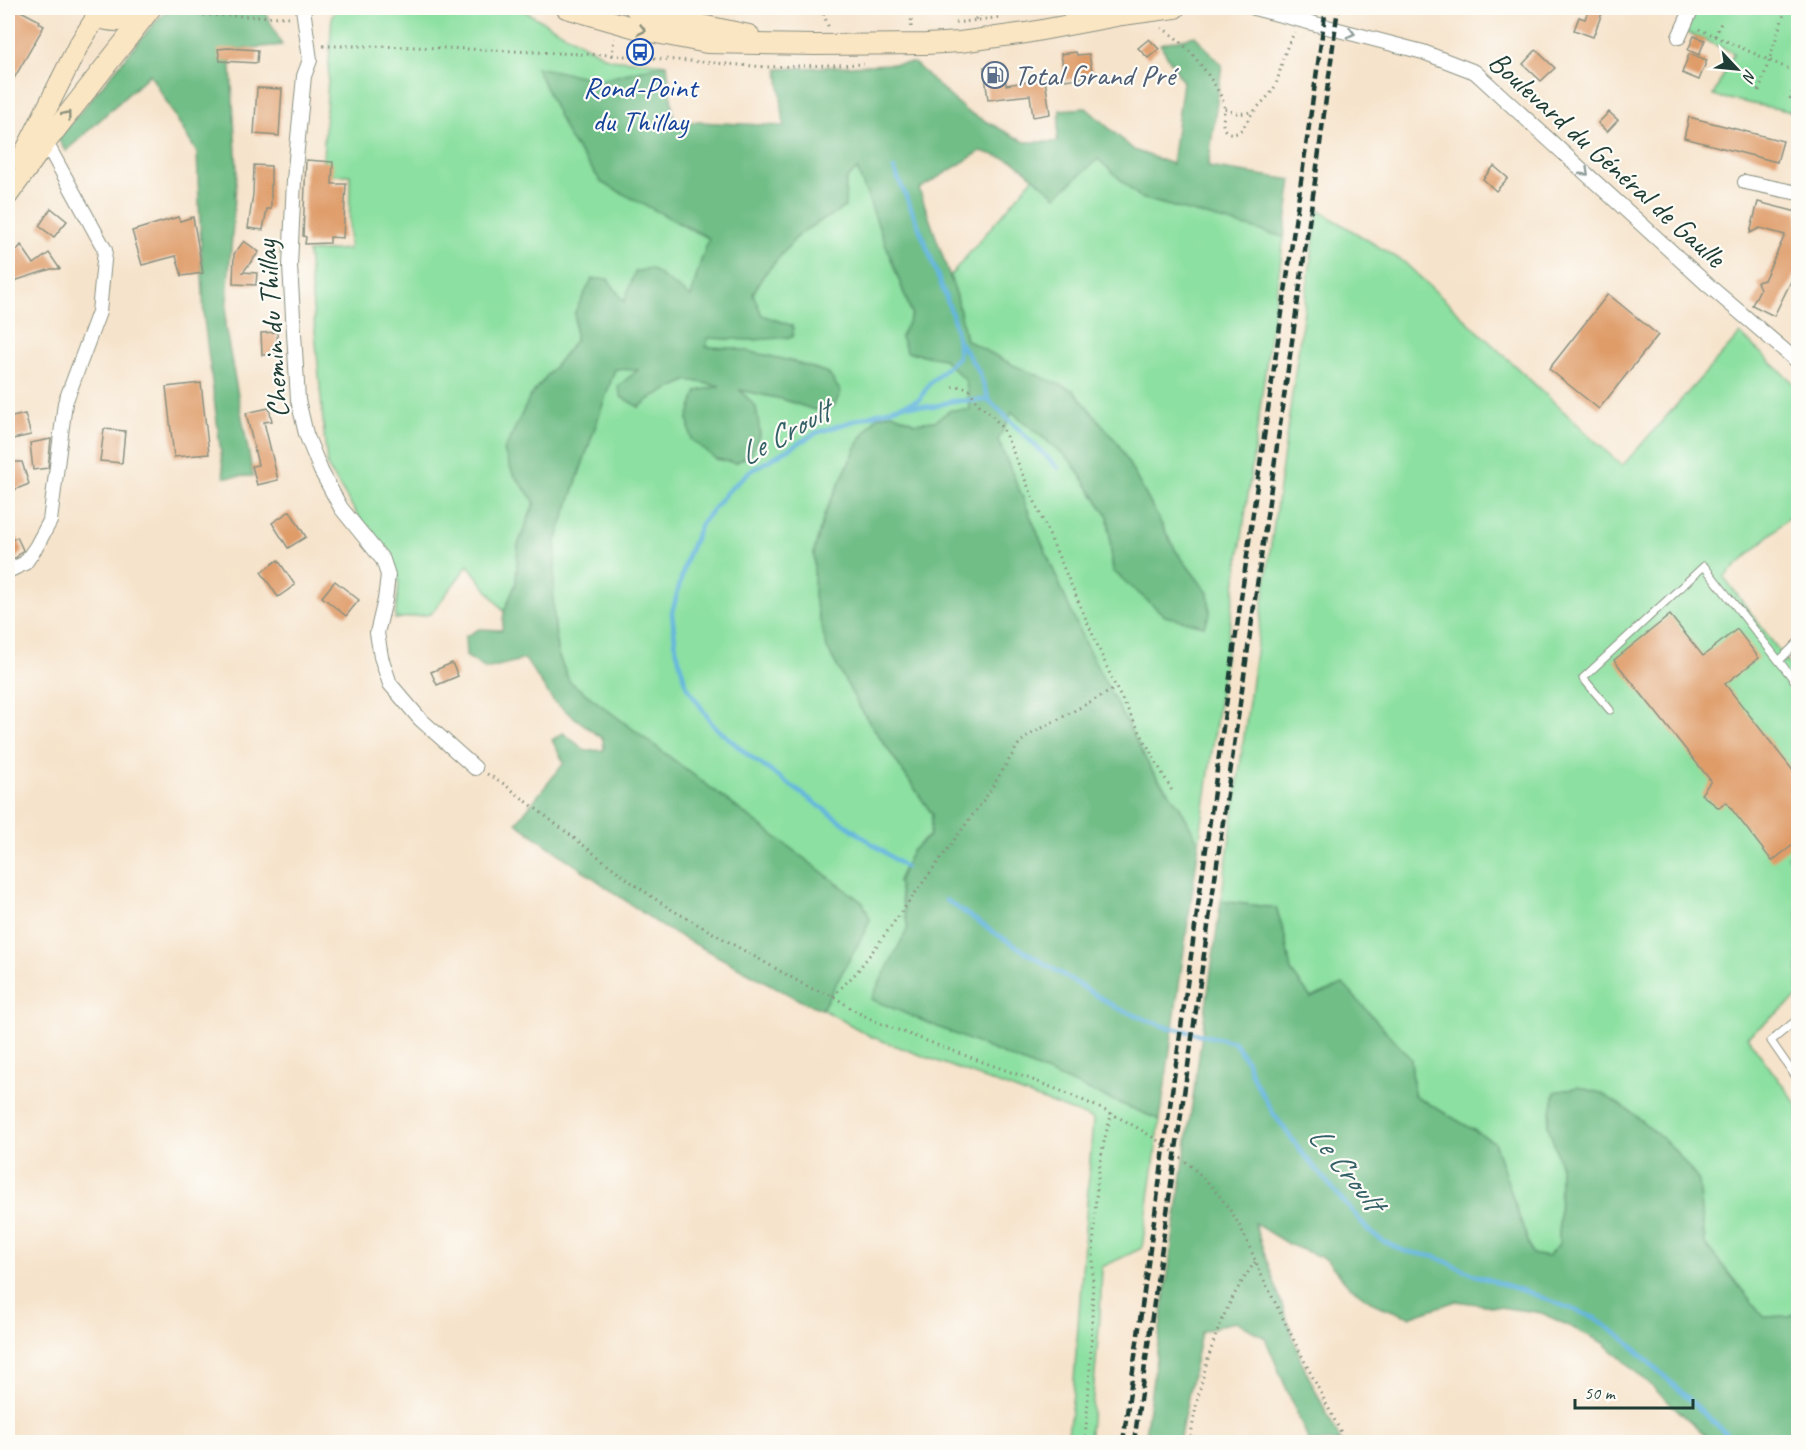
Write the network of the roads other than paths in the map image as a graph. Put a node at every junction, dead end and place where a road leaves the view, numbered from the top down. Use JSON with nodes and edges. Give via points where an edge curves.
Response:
{"nodes":[{"id":1,"x":566,"y":8,"type":"edge"},
{"id":2,"x":635,"y":8,"type":"edge"},
{"id":3,"x":1175,"y":8,"type":"edge"},
{"id":4,"x":1254,"y":8,"type":"edge"},
{"id":5,"x":1692,"y":8,"type":"edge"},
{"id":6,"x":148,"y":11,"type":"edge"},
{"id":7,"x":98,"y":12,"type":"edge"},
{"id":8,"x":299,"y":12,"type":"edge"},
{"id":9,"x":1122,"y":15,"type":"junction"},
{"id":10,"x":1679,"y":37,"type":"dead end"},
{"id":11,"x":790,"y":44,"type":"junction"},
{"id":12,"x":834,"y":45,"type":"junction"},
{"id":13,"x":42,"y":135,"type":"junction"},
{"id":14,"x":1745,"y":182,"type":"dead end"},
{"id":15,"x":8,"y":183,"type":"edge"},
{"id":16,"x":1798,"y":193,"type":"edge"},
{"id":17,"x":8,"y":195,"type":"edge"},
{"id":18,"x":1798,"y":362,"type":"edge"},
{"id":19,"x":8,"y":571,"type":"edge"},
{"id":20,"x":1798,"y":642,"type":"edge"},
{"id":21,"x":1779,"y":661,"type":"junction"},
{"id":22,"x":1798,"y":686,"type":"edge"},
{"id":23,"x":1610,"y":710,"type":"dead end"},
{"id":24,"x":475,"y":768,"type":"road end"},
{"id":25,"x":1798,"y":1019,"type":"edge"},
{"id":26,"x":1798,"y":1080,"type":"edge"}],
"edges":[{"from":1,"to":11,"type":"main road","one_way":true,"via":[[646,31],[707,43]]},
{"from":2,"to":11,"type":"main road"},
{"from":3,"to":9,"type":"main road"},
{"from":4,"to":18,"type":"street","name":"Boulevard du Général de Gaulle","one_way":true,"via":[[1423,52],[1475,72]]},
{"from":5,"to":10,"type":"street"},
{"from":6,"to":7,"type":"main road","via":[[136,19],[114,22],[105,21]]},
{"from":13,"to":6,"type":"main road","one_way":true},
{"from":7,"to":13,"type":"main road","via":[[78,46]]},
{"from":8,"to":24,"type":"street","name":"Chemin du Thillay","via":[[310,60],[304,76],[290,266],[298,400],[321,471],[341,508],[383,560],[388,574],[377,633],[390,684],[420,719]]},
{"from":9,"to":12,"type":"main road","via":[[1018,21]]},
{"from":9,"to":12,"type":"main road","via":[[960,42]]},
{"from":11,"to":12,"type":"main road"},
{"from":13,"to":15,"type":"main road"},
{"from":13,"to":17,"type":"main road"},
{"from":13,"to":19,"type":"street","via":[[105,250],[99,312],[65,403],[50,521],[25,563]]},
{"from":14,"to":16,"type":"street"},
{"from":20,"to":21,"type":"lane"},
{"from":21,"to":22,"type":"lane"},
{"from":21,"to":23,"type":"lane","via":[[1704,566],[1583,678]]},
{"from":25,"to":26,"type":"lane","via":[[1771,1041]]}]}
